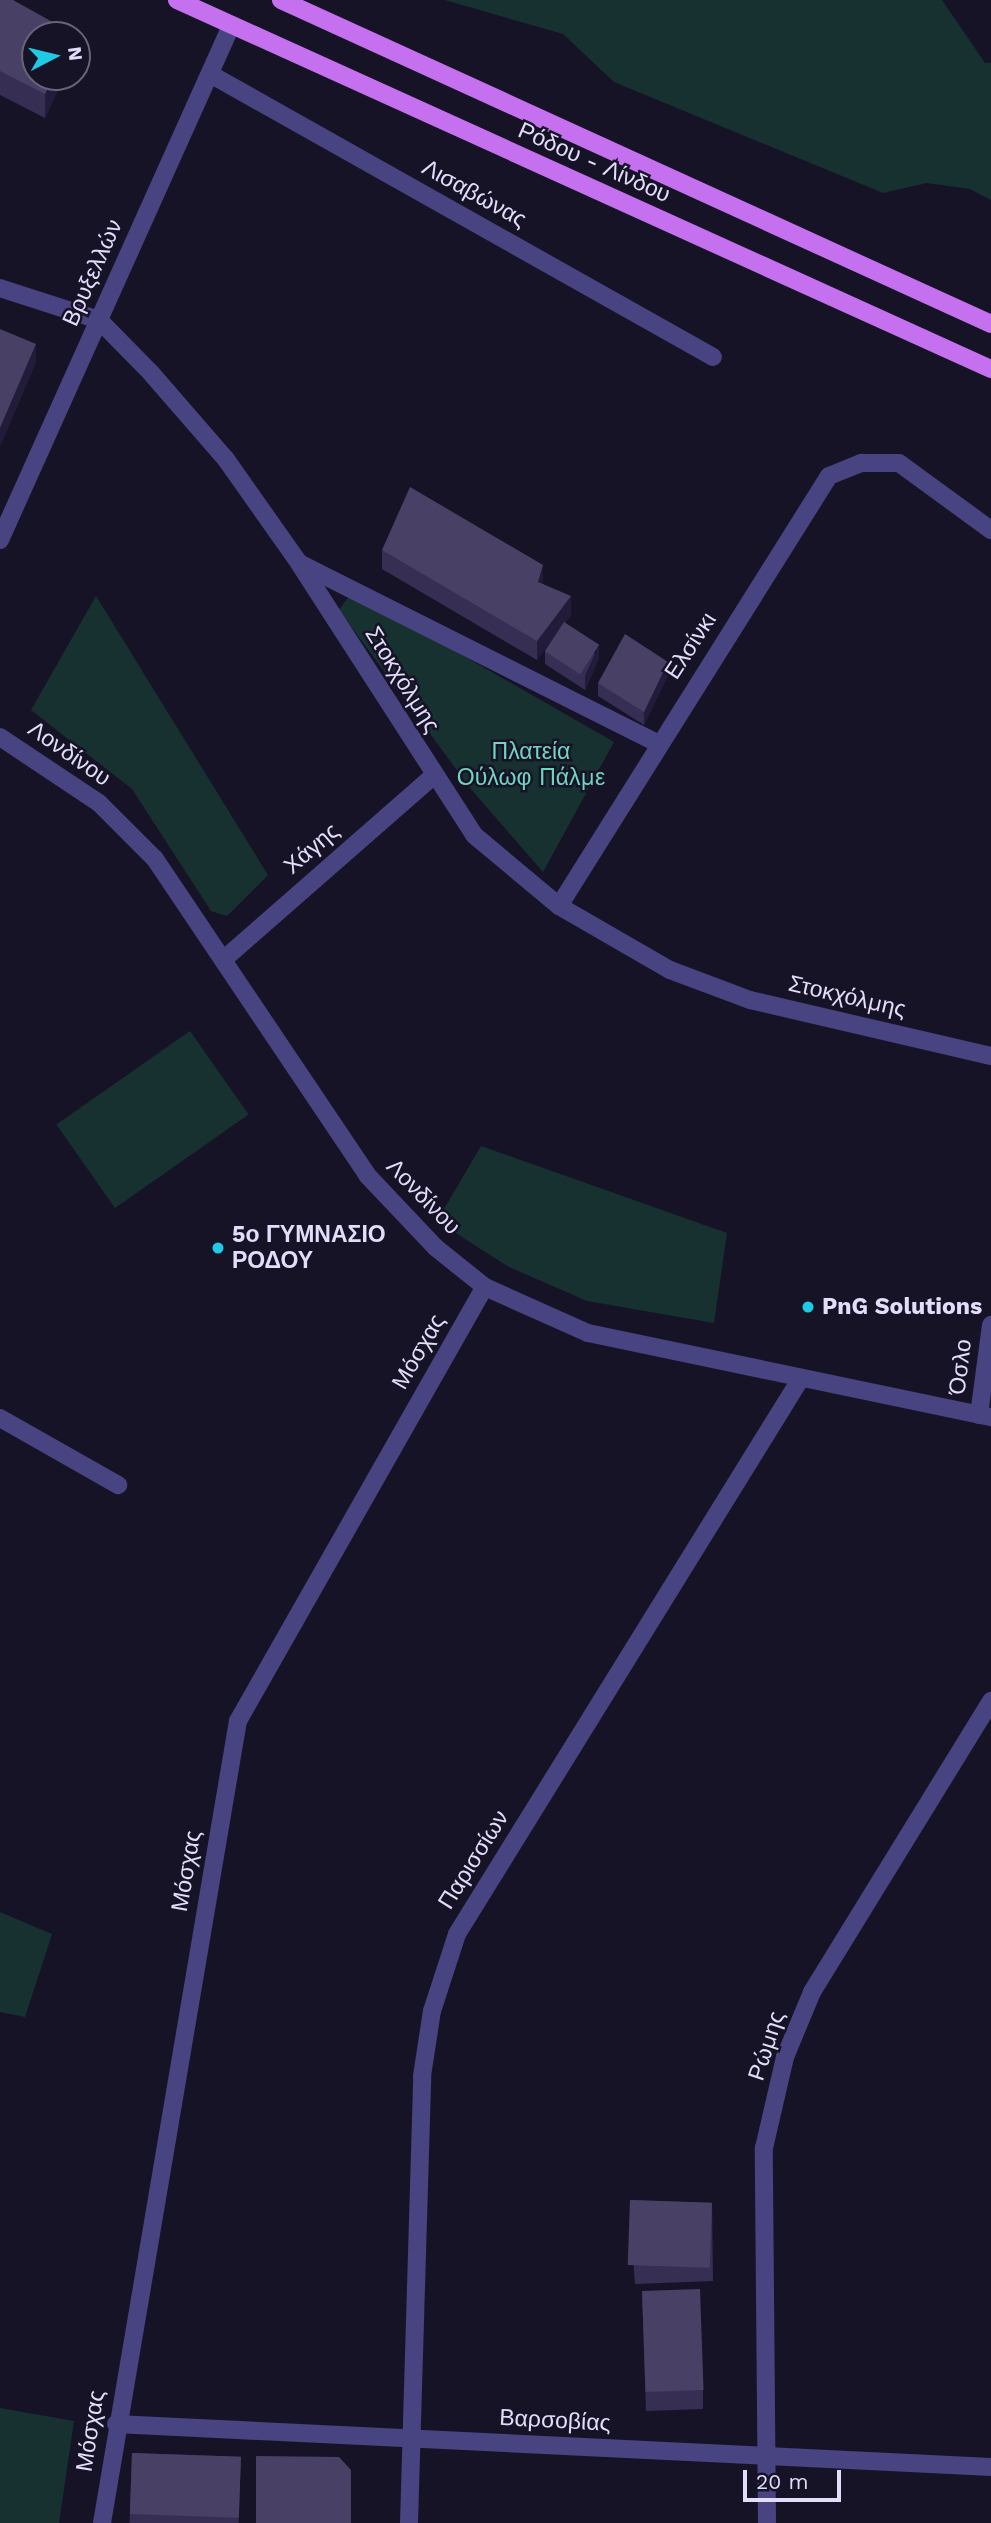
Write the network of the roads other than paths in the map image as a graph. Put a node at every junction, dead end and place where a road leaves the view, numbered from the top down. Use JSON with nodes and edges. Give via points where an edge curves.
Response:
{"nodes":[{"id":1,"x":177,"y":0,"type":"edge"},
{"id":2,"x":281,"y":0,"type":"edge"},
{"id":3,"x":231,"y":26,"type":"junction"},
{"id":4,"x":210,"y":74,"type":"junction"},
{"id":5,"x":0,"y":288,"type":"edge"},
{"id":6,"x":99,"y":320,"type":"junction"},
{"id":7,"x":991,"y":324,"type":"edge"},
{"id":8,"x":713,"y":357,"type":"dead end"},
{"id":9,"x":991,"y":369,"type":"edge"},
{"id":10,"x":991,"y":530,"type":"edge"},
{"id":11,"x":0,"y":540,"type":"edge"},
{"id":12,"x":299,"y":563,"type":"junction"},
{"id":13,"x":0,"y":737,"type":"edge"},
{"id":14,"x":657,"y":743,"type":"junction"},
{"id":15,"x":433,"y":776,"type":"junction"},
{"id":16,"x":559,"y":906,"type":"junction"},
{"id":17,"x":223,"y":960,"type":"junction"},
{"id":18,"x":991,"y":1056,"type":"edge"},
{"id":19,"x":485,"y":1287,"type":"junction"},
{"id":20,"x":991,"y":1325,"type":"edge"},
{"id":21,"x":801,"y":1378,"type":"junction"},
{"id":22,"x":985,"y":1416,"type":"edge"},
{"id":23,"x":0,"y":1418,"type":"edge"},
{"id":24,"x":118,"y":1485,"type":"dead end"},
{"id":25,"x":991,"y":1702,"type":"edge"},
{"id":26,"x":116,"y":2424,"type":"junction"},
{"id":27,"x":411,"y":2439,"type":"junction"},
{"id":28,"x":768,"y":2456,"type":"junction"},
{"id":29,"x":991,"y":2467,"type":"edge"},
{"id":30,"x":102,"y":2523,"type":"edge"},
{"id":31,"x":409,"y":2523,"type":"edge"},
{"id":32,"x":767,"y":2523,"type":"edge"}],
"edges":[{"from":1,"to":3,"type":"main road","name":"Ρόδου - Λίνδου"},
{"from":2,"to":7,"type":"main road","name":"Ρόδου - Λίνδου"},
{"from":3,"to":4,"type":"street","name":"Βρυξελλών"},
{"from":3,"to":9,"type":"main road","name":"Ρόδου - Λίνδου"},
{"from":4,"to":6,"type":"street","name":"Βρυξελλών"},
{"from":4,"to":8,"type":"street","name":"Λισαβώνας"},
{"from":5,"to":6,"type":"street","name":"Στοκχόλμης"},
{"from":6,"to":11,"type":"street","name":"Βρυξελλών"},
{"from":6,"to":12,"type":"street","name":"Στοκχόλμης","via":[[225,458]]},
{"from":10,"to":14,"type":"street","name":"Ελσίνκι","via":[[899,463],[861,463],[829,476]]},
{"from":12,"to":14,"type":"street"},
{"from":12,"to":15,"type":"street","name":"Στοκχόλμης"},
{"from":13,"to":17,"type":"street","name":"Λονδίνου","via":[[99,803],[155,859]]},
{"from":14,"to":16,"type":"street","name":"Ελσίνκι"},
{"from":15,"to":16,"type":"street","name":"Στοκχόλμης","via":[[474,835]]},
{"from":15,"to":17,"type":"street","name":"Χάγης"},
{"from":16,"to":18,"type":"street","name":"Στοκχόλμης","via":[[670,970],[750,1000]]},
{"from":17,"to":19,"type":"street","name":"Λονδίνου","via":[[367,1175],[425,1238]]},
{"from":19,"to":21,"type":"street","name":"Λονδίνου","via":[[588,1333]]},
{"from":19,"to":26,"type":"street","name":"Μόσχας","via":[[237,1721]]},
{"from":20,"to":22,"type":"street","name":"Όσλο"},
{"from":21,"to":22,"type":"street","name":"Λονδίνου"},
{"from":21,"to":27,"type":"street","name":"Παρισσίων","via":[[457,1934],[432,2011],[422,2076]]},
{"from":23,"to":24,"type":"street"},
{"from":25,"to":28,"type":"street","name":"Ρώμης","via":[[812,1992],[785,2057],[764,2148]]},
{"from":26,"to":27,"type":"street","name":"Βαρσοβίας"},
{"from":26,"to":30,"type":"street","name":"Μόσχας"},
{"from":27,"to":28,"type":"street","name":"Βαρσοβίας"},
{"from":27,"to":31,"type":"street","name":"Παρισσίων"},
{"from":28,"to":29,"type":"street","name":"Βαρσοβίας"},
{"from":28,"to":32,"type":"street","name":"Ρώμης"}]}
